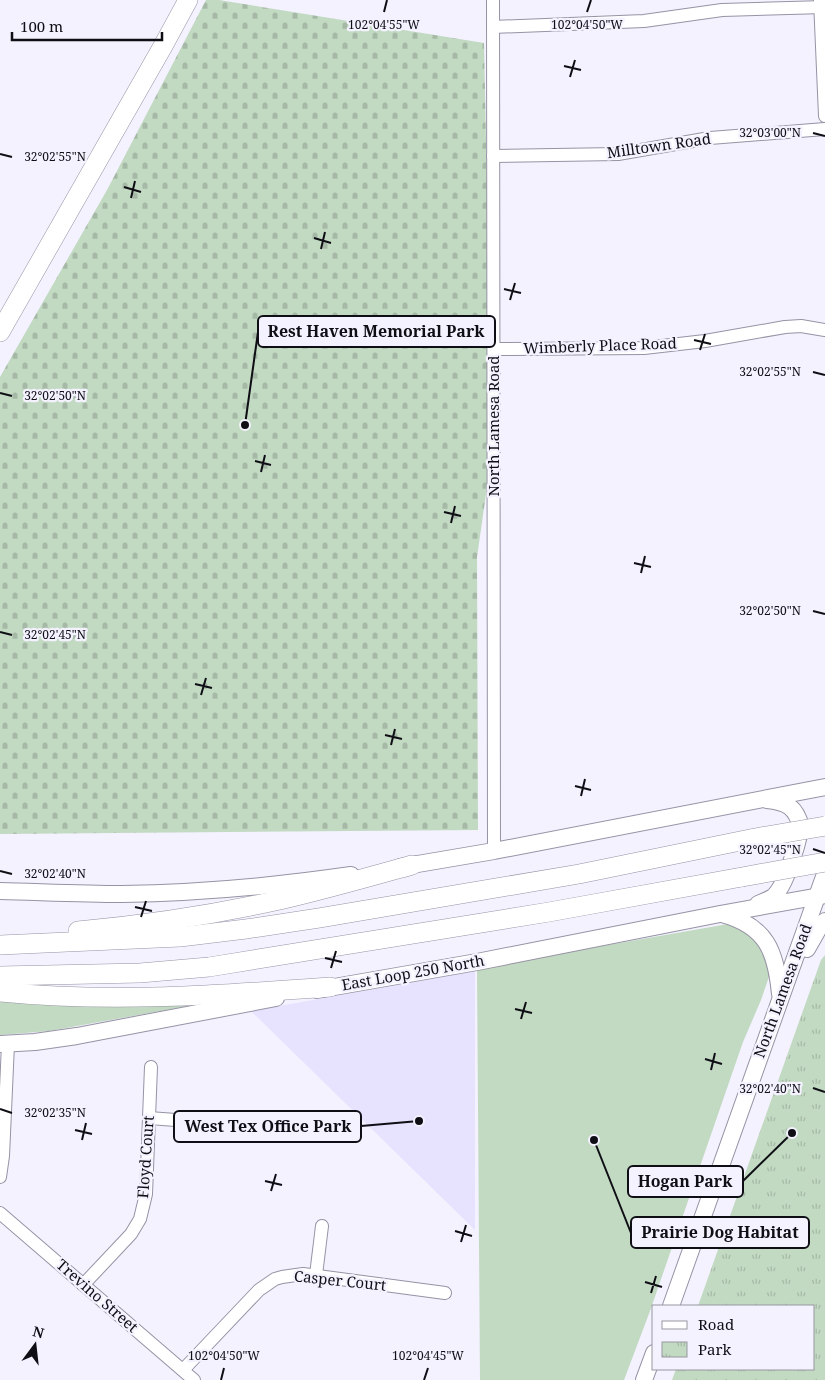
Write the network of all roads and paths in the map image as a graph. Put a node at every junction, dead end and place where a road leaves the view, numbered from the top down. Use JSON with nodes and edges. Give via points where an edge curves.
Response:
{"nodes":[{"id":1,"x":188,"y":0,"type":"edge"},
{"id":2,"x":493,"y":0,"type":"edge"},
{"id":3,"x":822,"y":5,"type":"edge"},
{"id":4,"x":493,"y":27,"type":"junction"},
{"id":5,"x":825,"y":116,"type":"edge"},
{"id":6,"x":825,"y":129,"type":"edge"},
{"id":7,"x":493,"y":156,"type":"junction"},
{"id":8,"x":825,"y":330,"type":"edge"},
{"id":9,"x":0,"y":332,"type":"edge"},
{"id":10,"x":494,"y":349,"type":"junction"},
{"id":11,"x":825,"y":777,"type":"edge"},
{"id":12,"x":818,"y":788,"type":"edge"},
{"id":13,"x":764,"y":799,"type":"junction"},
{"id":14,"x":825,"y":826,"type":"edge"},
{"id":15,"x":494,"y":852,"type":"junction"},
{"id":16,"x":825,"y":862,"type":"edge"},
{"id":17,"x":412,"y":865,"type":"junction"},
{"id":18,"x":825,"y":874,"type":"edge"},
{"id":19,"x":0,"y":891,"type":"edge"},
{"id":20,"x":821,"y":896,"type":"edge"},
{"id":21,"x":720,"y":914,"type":"junction"},
{"id":22,"x":825,"y":921,"type":"edge"},
{"id":23,"x":0,"y":935,"type":"edge"},
{"id":24,"x":0,"y":945,"type":"edge"},
{"id":25,"x":0,"y":976,"type":"edge"},
{"id":26,"x":330,"y":987,"type":"junction"},
{"id":27,"x":0,"y":992,"type":"edge"},
{"id":28,"x":780,"y":1000,"type":"junction"},
{"id":29,"x":4,"y":1044,"type":"edge"},
{"id":30,"x":151,"y":1067,"type":"dead end"},
{"id":31,"x":149,"y":1118,"type":"junction"},
{"id":32,"x":190,"y":1121,"type":"dead end"},
{"id":33,"x":0,"y":1177,"type":"edge"},
{"id":34,"x":0,"y":1213,"type":"edge"},
{"id":35,"x":322,"y":1226,"type":"dead end"},
{"id":36,"x":316,"y":1275,"type":"junction"},
{"id":37,"x":83,"y":1285,"type":"junction"},
{"id":38,"x":445,"y":1294,"type":"dead end"},
{"id":39,"x":671,"y":1305,"type":"edge"},
{"id":40,"x":652,"y":1358,"type":"edge"},
{"id":41,"x":183,"y":1370,"type":"junction"},
{"id":42,"x":194,"y":1380,"type":"edge"},
{"id":43,"x":644,"y":1380,"type":"edge"}],
"edges":[{"from":1,"to":9,"type":"highway"},
{"from":2,"to":4,"type":"street","name":"North Lamesa Road"},
{"from":3,"to":4,"type":"street","via":[[722,10],[644,21]]},
{"from":3,"to":5,"type":"street"},
{"from":4,"to":7,"type":"street","name":"North Lamesa Road"},
{"from":6,"to":7,"type":"street","name":"Milltown Road","via":[[710,138],[618,154]]},
{"from":7,"to":10,"type":"street","name":"North Lamesa Road"},
{"from":8,"to":10,"type":"street","name":"Wimberly Place Road","via":[[785,327],[644,348]]},
{"from":10,"to":15,"type":"street","name":"North Lamesa Road"},
{"from":11,"to":12,"type":"main road"},
{"from":12,"to":13,"type":"main road"},
{"from":13,"to":15,"type":"main road"},
{"from":13,"to":21,"type":"main road","via":[[789,806],[799,818],[801,827],[782,885],[774,896],[764,902]]},
{"from":14,"to":24,"type":"highway","bridge":true,"via":[[579,874],[255,927],[180,937]]},
{"from":15,"to":17,"type":"main road"},
{"from":16,"to":25,"type":"highway","bridge":true,"via":[[548,912],[209,967],[140,973]]},
{"from":17,"to":19,"type":"main road","via":[[335,878],[207,891],[107,894]]},
{"from":17,"to":23,"type":"highway","via":[[234,909],[123,926]]},
{"from":18,"to":20,"type":"main road","name":"North Lamesa Road"},
{"from":20,"to":21,"type":"main road","name":"East Loop 250 North"},
{"from":20,"to":28,"type":"main road","name":"North Lamesa Road"},
{"from":21,"to":26,"type":"main road","name":"East Loop 250 North"},
{"from":21,"to":28,"type":"main road","via":[[745,922],[768,944],[775,961]]},
{"from":22,"to":28,"type":"main road"},
{"from":26,"to":27,"type":"highway","via":[[120,998]]},
{"from":26,"to":29,"type":"main road","name":"East Loop 250 North","via":[[77,1036]]},
{"from":28,"to":39,"type":"main road","name":"North Lamesa Road"},
{"from":29,"to":33,"type":"street"},
{"from":30,"to":31,"type":"street","name":"Floyd Court"},
{"from":31,"to":32,"type":"street"},
{"from":31,"to":37,"type":"street","name":"Floyd Court","via":[[146,1194],[140,1219],[131,1234]]},
{"from":34,"to":37,"type":"street","name":"Trevino Street"},
{"from":35,"to":36,"type":"street"},
{"from":36,"to":38,"type":"street","name":"Casper Court"},
{"from":36,"to":41,"type":"street","name":"Casper Court","via":[[282,1277],[259,1290]]},
{"from":37,"to":41,"type":"street","name":"Trevino Street"},
{"from":40,"to":43,"type":"main road"},
{"from":41,"to":42,"type":"street","name":"Trevino Street"}]}
